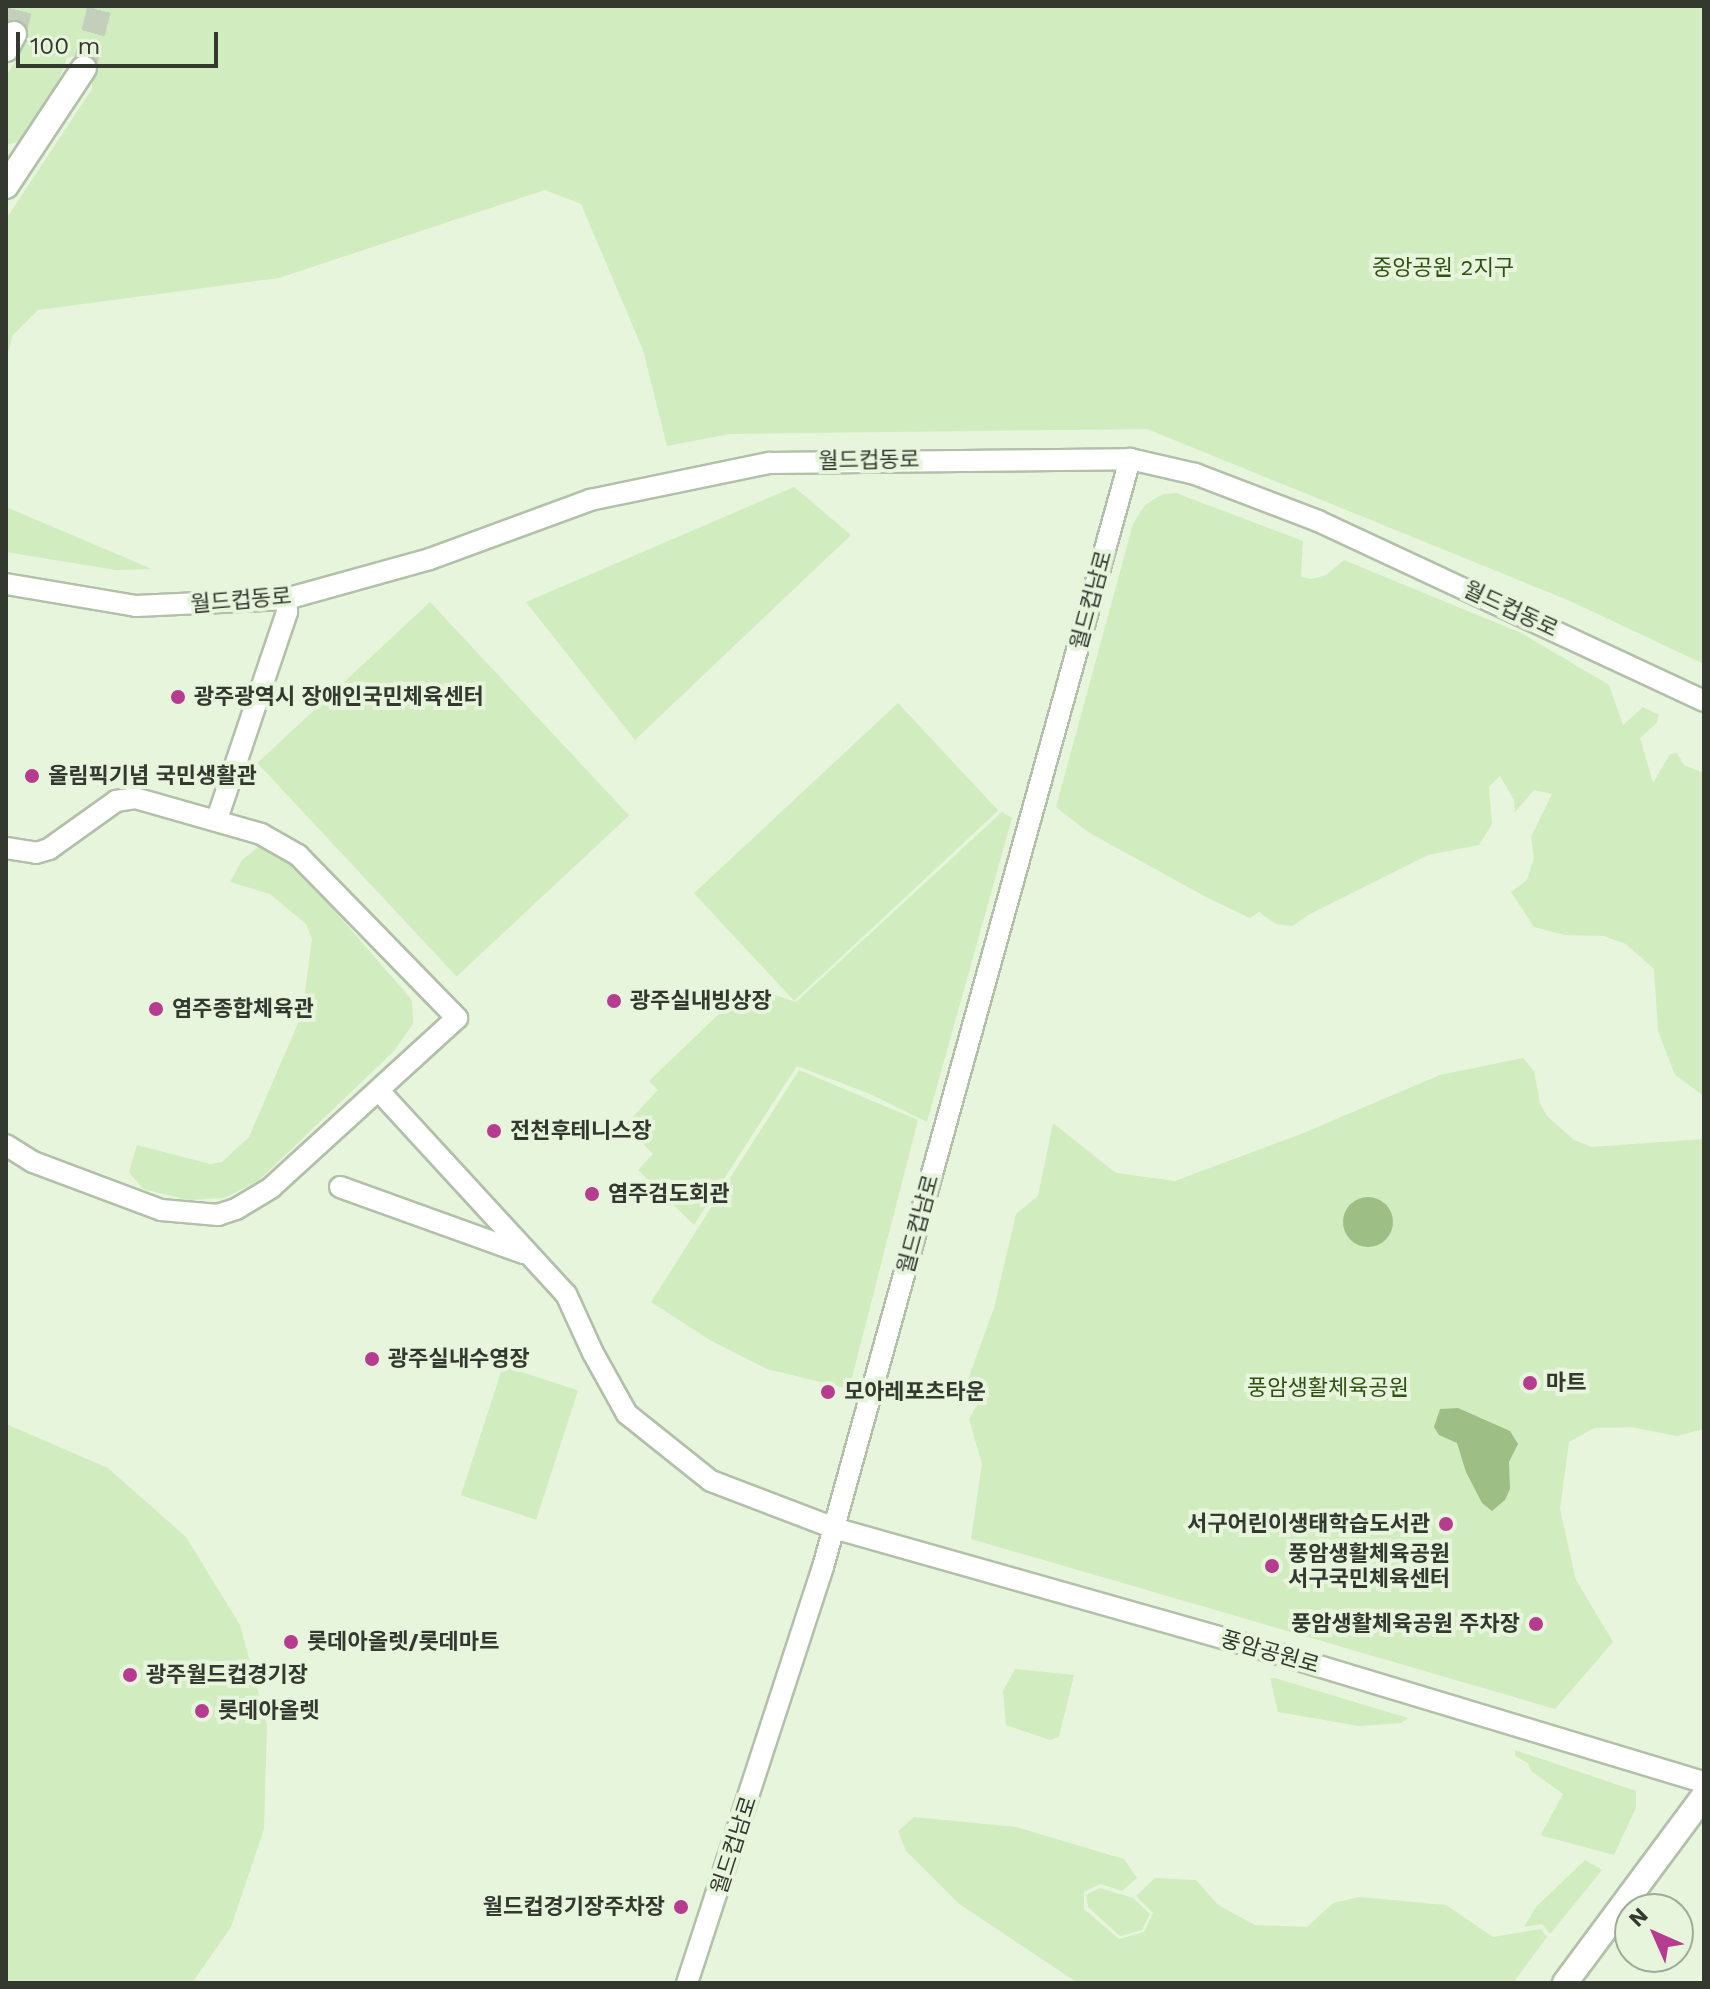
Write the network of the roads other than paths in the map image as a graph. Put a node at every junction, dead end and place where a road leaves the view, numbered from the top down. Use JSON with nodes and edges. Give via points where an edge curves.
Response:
{"nodes":[{"id":1,"x":84,"y":68,"type":"tunnel mouth"},
{"id":2,"x":6,"y":186,"type":"edge"},
{"id":3,"x":1130,"y":459,"type":"junction"},
{"id":4,"x":6,"y":584,"type":"edge"},
{"id":5,"x":286,"y":599,"type":"junction"},
{"id":6,"x":1704,"y":701,"type":"edge"},
{"id":7,"x":217,"y":819,"type":"junction"},
{"id":8,"x":6,"y":848,"type":"edge"},
{"id":9,"x":380,"y":1092,"type":"junction"},
{"id":10,"x":6,"y":1145,"type":"edge"},
{"id":11,"x":340,"y":1187,"type":"dead end"},
{"id":12,"x":527,"y":1254,"type":"junction"},
{"id":13,"x":834,"y":1528,"type":"junction"},
{"id":14,"x":1704,"y":1782,"type":"edge"},
{"id":15,"x":1704,"y":1796,"type":"edge"},
{"id":16,"x":687,"y":1983,"type":"edge"},
{"id":17,"x":1565,"y":1983,"type":"edge"}],
"edges":[{"from":1,"to":2,"type":"main road"},
{"from":3,"to":5,"type":"street","name":"월드컵동로","via":[[769,463],[590,500],[430,559]]},
{"from":3,"to":6,"type":"street","name":"월드컵동로","via":[[1195,474],[1318,521]]},
{"from":3,"to":13,"type":"street","name":"월드컵남로"},
{"from":4,"to":5,"type":"street","name":"월드컵동로","via":[[136,606]]},
{"from":5,"to":7,"type":"street","via":[[287,612]]},
{"from":7,"to":8,"type":"street","via":[[145,798],[122,799],[49,849],[36,853]]},
{"from":7,"to":9,"type":"street","via":[[261,834],[298,855],[457,1018]]},
{"from":9,"to":10,"type":"street","via":[[271,1188],[218,1215],[161,1210],[33,1162]]},
{"from":9,"to":12,"type":"street","name":"풍암공원로"},
{"from":11,"to":12,"type":"street"},
{"from":12,"to":13,"type":"street","name":"풍암공원로","via":[[566,1294],[627,1414],[711,1481]]},
{"from":13,"to":14,"type":"street","name":"풍암공원로"},
{"from":13,"to":16,"type":"street","name":"월드컵남로"},
{"from":15,"to":17,"type":"main road"}]}
